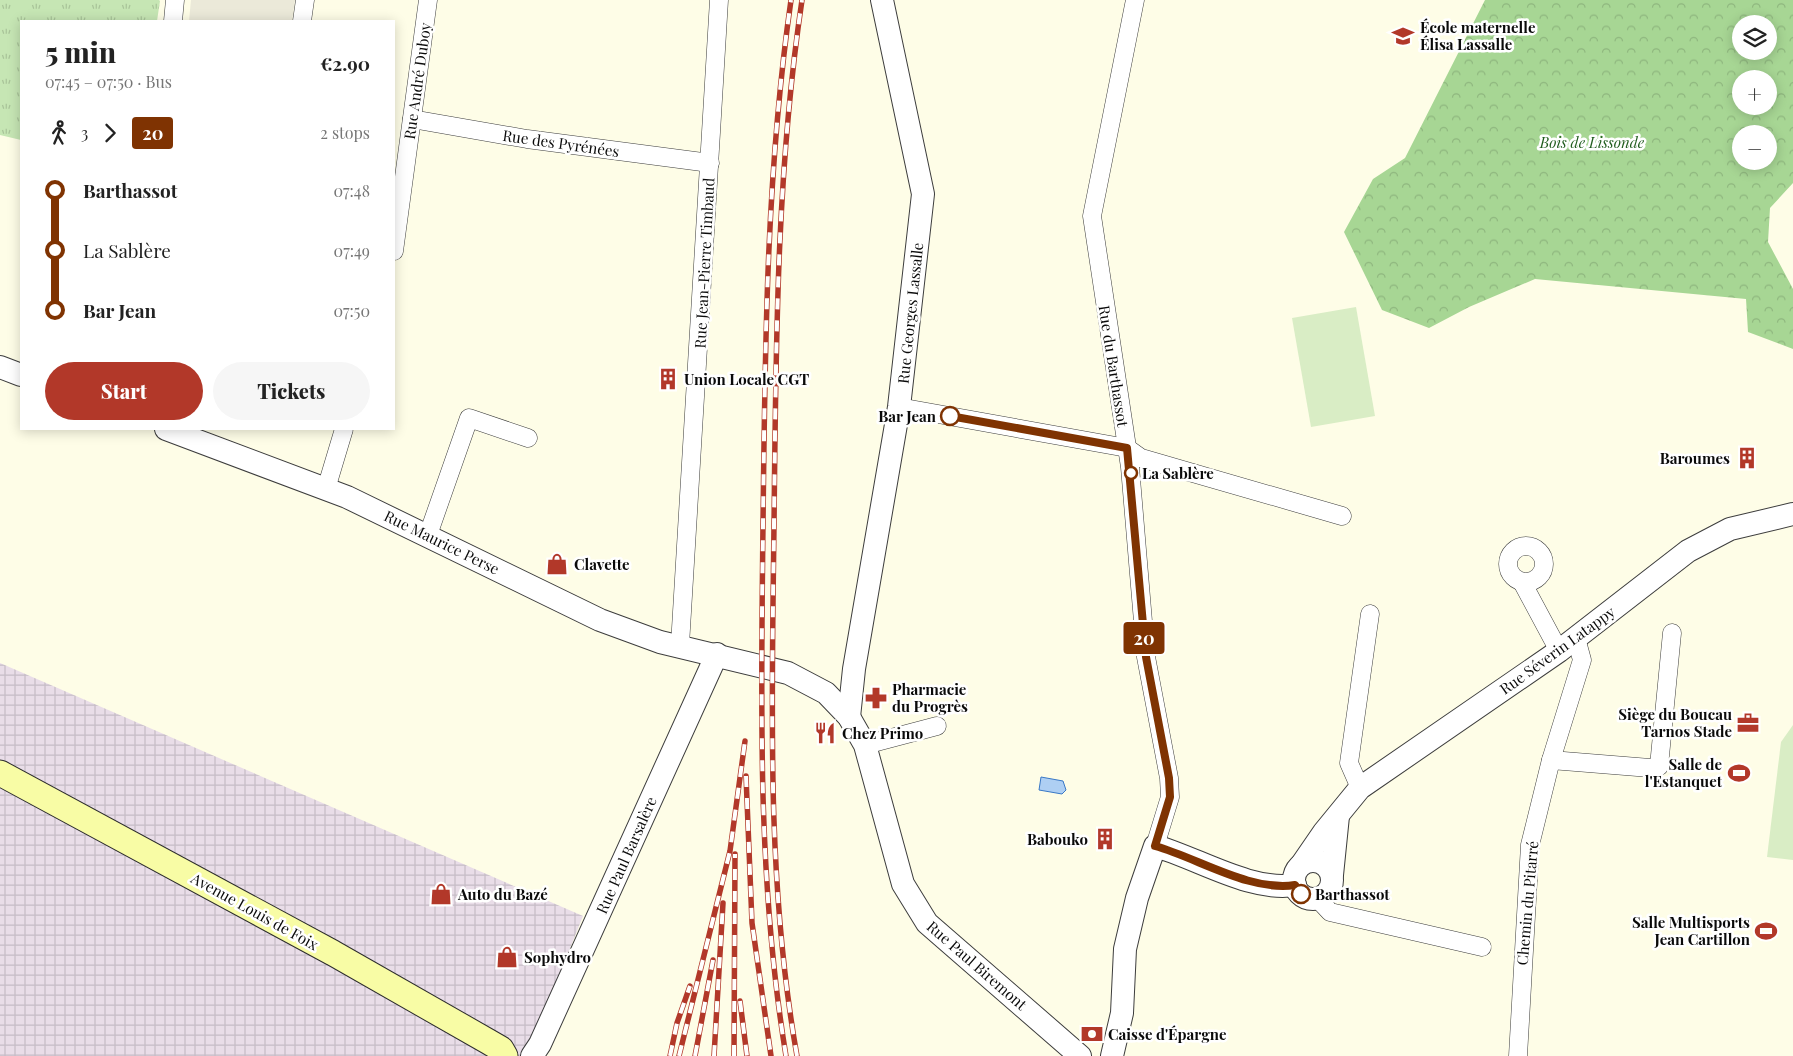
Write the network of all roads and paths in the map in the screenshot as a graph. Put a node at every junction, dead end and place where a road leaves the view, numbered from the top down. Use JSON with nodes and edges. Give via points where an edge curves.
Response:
{"nodes":[{"id":1,"x":175,"y":0,"type":"edge"},
{"id":2,"x":305,"y":0,"type":"edge"},
{"id":3,"x":428,"y":0,"type":"edge"},
{"id":4,"x":719,"y":0,"type":"edge"},
{"id":5,"x":882,"y":0,"type":"edge"},
{"id":6,"x":1135,"y":0,"type":"edge"},
{"id":7,"x":173,"y":20,"type":"edge"},
{"id":8,"x":302,"y":20,"type":"edge"},
{"id":9,"x":412,"y":120,"type":"junction"},
{"id":10,"x":710,"y":163,"type":"junction"},
{"id":11,"x":395,"y":244,"type":"edge"},
{"id":12,"x":0,"y":367,"type":"edge"},
{"id":13,"x":20,"y":375,"type":"edge"},
{"id":14,"x":900,"y":406,"type":"junction"},
{"id":15,"x":169,"y":430,"type":"edge"},
{"id":16,"x":344,"y":430,"type":"edge"},
{"id":17,"x":528,"y":438,"type":"dead end"},
{"id":18,"x":1127,"y":448,"type":"junction"},
{"id":19,"x":326,"y":490,"type":"junction"},
{"id":20,"x":1793,"y":514,"type":"edge"},
{"id":21,"x":1342,"y":516,"type":"dead end"},
{"id":22,"x":428,"y":536,"type":"junction"},
{"id":23,"x":1522,"y":582,"type":"dead end"},
{"id":24,"x":1370,"y":614,"type":"dead end"},
{"id":25,"x":1672,"y":633,"type":"dead end"},
{"id":26,"x":1567,"y":644,"type":"junction"},
{"id":27,"x":680,"y":645,"type":"junction"},
{"id":28,"x":717,"y":654,"type":"junction"},
{"id":29,"x":849,"y":717,"type":"junction"},
{"id":30,"x":937,"y":726,"type":"dead end"},
{"id":31,"x":865,"y":745,"type":"junction"},
{"id":32,"x":1551,"y":760,"type":"junction"},
{"id":33,"x":0,"y":773,"type":"edge"},
{"id":34,"x":1360,"y":788,"type":"junction"},
{"id":35,"x":1338,"y":816,"type":"junction"},
{"id":36,"x":1155,"y":846,"type":"junction"},
{"id":37,"x":1302,"y":864,"type":"junction"},
{"id":38,"x":1332,"y":875,"type":"junction"},
{"id":39,"x":1295,"y":885,"type":"junction"},
{"id":40,"x":1316,"y":898,"type":"junction"},
{"id":41,"x":1482,"y":947,"type":"dead end"},
{"id":42,"x":505,"y":1056,"type":"edge"},
{"id":43,"x":532,"y":1056,"type":"edge"},
{"id":44,"x":1080,"y":1056,"type":"edge"},
{"id":45,"x":1112,"y":1056,"type":"edge"},
{"id":46,"x":1518,"y":1056,"type":"edge"}],
"edges":[{"from":1,"to":7,"type":"street"},
{"from":2,"to":8,"type":"street"},
{"from":3,"to":9,"type":"street","name":"Rue André Duboy"},
{"from":4,"to":10,"type":"street","name":"Rue Jean-Pierre Timbaud"},
{"from":5,"to":14,"type":"street","name":"Rue Georges Lassalle","via":[[923,194]]},
{"from":6,"to":18,"type":"street","name":"Rue du Barthassot","via":[[1092,216]]},
{"from":9,"to":10,"type":"street","name":"Rue des Pyrénées"},
{"from":9,"to":11,"type":"street","name":"Rue André Duboy"},
{"from":10,"to":27,"type":"street","name":"Rue Jean-Pierre Timbaud"},
{"from":12,"to":13,"type":"street"},
{"from":14,"to":18,"type":"street"},
{"from":14,"to":29,"type":"street","name":"Rue Georges Lassalle","via":[[854,669]]},
{"from":15,"to":19,"type":"street","name":"Rue Maurice Perse"},
{"from":16,"to":19,"type":"street"},
{"from":17,"to":22,"type":"street","via":[[469,418]]},
{"from":18,"to":21,"type":"street","via":[[1141,458]]},
{"from":18,"to":36,"type":"street","name":"Rue du Barthassot","via":[[1146,657],[1169,778],[1170,797]]},
{"from":19,"to":22,"type":"street","name":"Rue Maurice Perse","via":[[346,496]]},
{"from":20,"to":26,"type":"street","name":"Rue Séverin Latappy","via":[[1747,523],[1708,538]]},
{"from":22,"to":27,"type":"street","name":"Rue Maurice Perse","via":[[600,620],[660,642]]},
{"from":23,"to":26,"type":"street","name":"Chemin du Pitarré"},
{"from":24,"to":34,"type":"street","via":[[1349,763]]},
{"from":25,"to":32,"type":"street","via":[[1659,766]]},
{"from":26,"to":32,"type":"street","name":"Chemin du Pitarré","via":[[1582,660]]},
{"from":26,"to":34,"type":"street","name":"Rue Séverin Latappy"},
{"from":27,"to":28,"type":"street","name":"Rue Maurice Perse"},
{"from":28,"to":29,"type":"street","name":"Rue Maurice Perse","via":[[788,673],[826,693]]},
{"from":28,"to":43,"type":"street","name":"Rue Paul Barsalère"},
{"from":29,"to":31,"type":"street","name":"Rue Paul Biremont"},
{"from":30,"to":31,"type":"street"},
{"from":31,"to":44,"type":"street","name":"Rue Paul Biremont","via":[[903,884],[927,922]]},
{"from":32,"to":46,"type":"street","name":"Chemin du Pitarré","via":[[1530,845]]},
{"from":33,"to":42,"type":"main road","name":"Avenue Louis de Foix","via":[[333,953],[490,1042]]},
{"from":34,"to":35,"type":"street","name":"Rue Séverin Latappy"},
{"from":35,"to":37,"type":"street","name":"Rue Séverin Latappy"},
{"from":35,"to":38,"type":"street"},
{"from":36,"to":39,"type":"street","via":[[1256,882],[1282,887]]},
{"from":36,"to":45,"type":"street","name":"Rue du Barthassot","via":[[1137,898],[1125,949],[1122,1012]]},
{"from":37,"to":38,"type":"street","via":[[1320,861]]},
{"from":37,"to":39,"type":"street","via":[[1295,873]]},
{"from":38,"to":40,"type":"street","via":[[1331,887],[1323,896]]},
{"from":39,"to":40,"type":"street","via":[[1304,896]]},
{"from":40,"to":41,"type":"street","via":[[1330,912]]}]}
